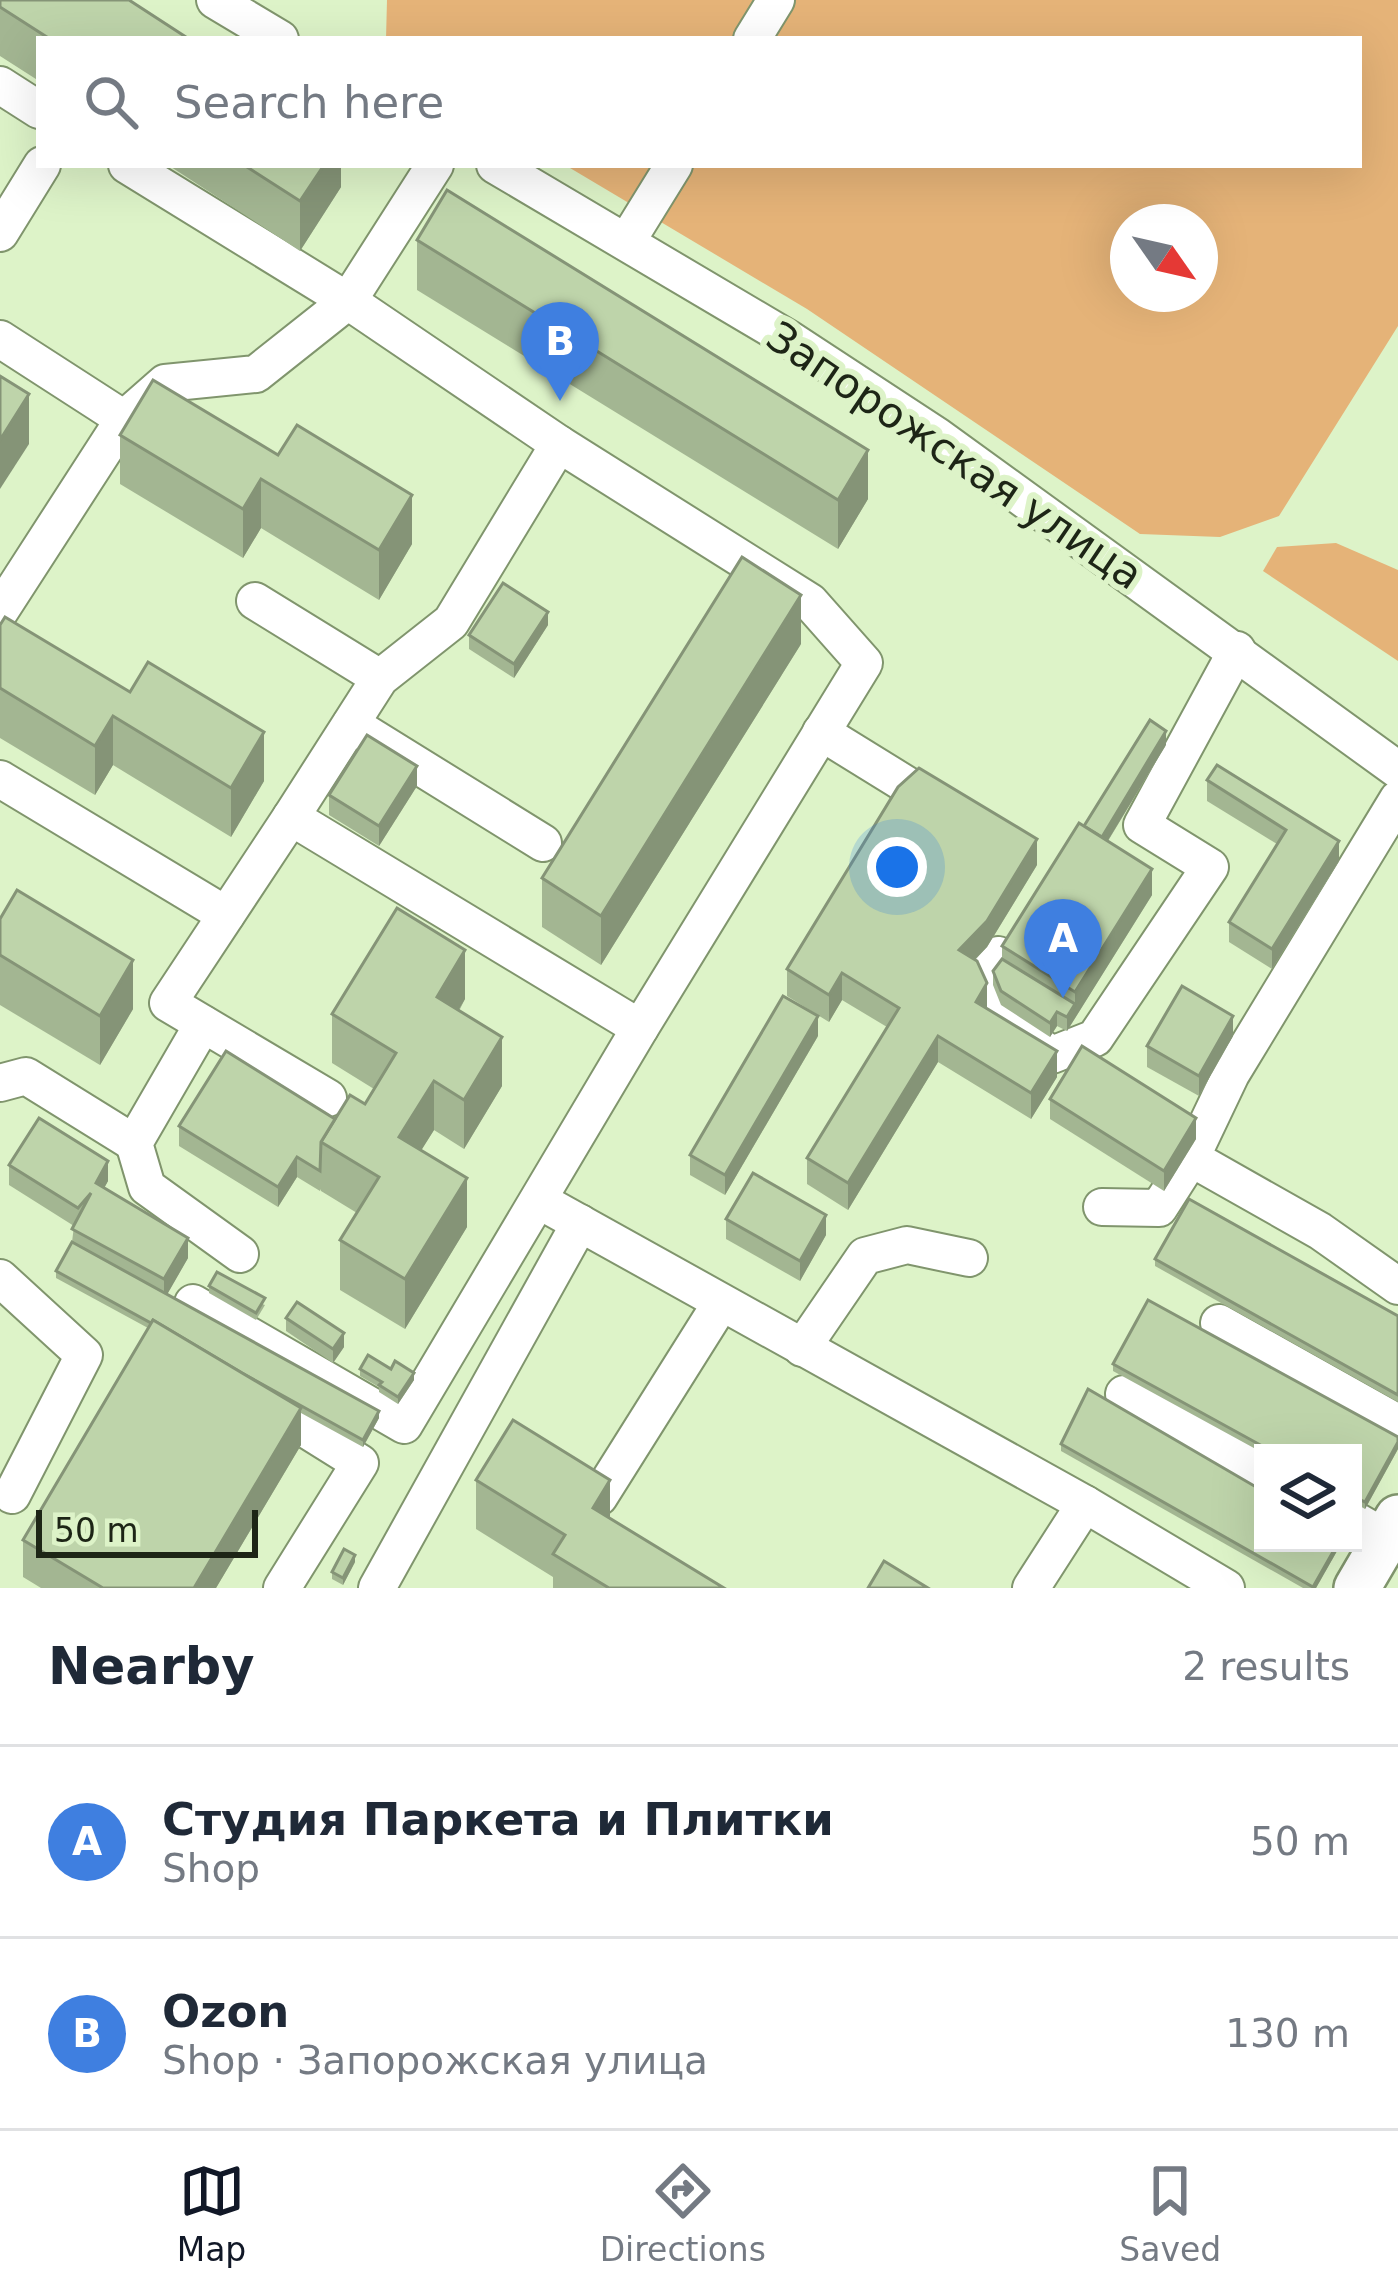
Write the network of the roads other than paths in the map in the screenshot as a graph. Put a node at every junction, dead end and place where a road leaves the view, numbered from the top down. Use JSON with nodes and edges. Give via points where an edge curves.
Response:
{"nodes":[{"id":1,"x":214,"y":0,"type":"edge"},
{"id":2,"x":776,"y":0,"type":"edge"},
{"id":3,"x":275,"y":36,"type":"edge"},
{"id":4,"x":754,"y":36,"type":"edge"},
{"id":5,"x":0,"y":86,"type":"edge"},
{"id":6,"x":36,"y":108,"type":"edge"},
{"id":7,"x":40,"y":168,"type":"edge"},
{"id":8,"x":132,"y":168,"type":"edge"},
{"id":9,"x":433,"y":168,"type":"edge"},
{"id":10,"x":500,"y":168,"type":"edge"},
{"id":11,"x":672,"y":168,"type":"edge"},
{"id":12,"x":0,"y":232,"type":"edge"},
{"id":13,"x":627,"y":241,"type":"junction"},
{"id":14,"x":348,"y":301,"type":"junction"},
{"id":15,"x":0,"y":339,"type":"edge"},
{"id":16,"x":124,"y":419,"type":"junction"},
{"id":17,"x":559,"y":444,"type":"junction"},
{"id":18,"x":255,"y":601,"type":"dead end"},
{"id":19,"x":0,"y":611,"type":"edge"},
{"id":20,"x":1237,"y":650,"type":"junction"},
{"id":21,"x":380,"y":678,"type":"junction"},
{"id":22,"x":351,"y":724,"type":"junction"},
{"id":23,"x":821,"y":732,"type":"junction"},
{"id":24,"x":1398,"y":770,"type":"edge"},
{"id":25,"x":0,"y":779,"type":"edge"},
{"id":26,"x":910,"y":787,"type":"edge"},
{"id":27,"x":1398,"y":799,"type":"edge"},
{"id":28,"x":291,"y":817,"type":"junction"},
{"id":29,"x":542,"y":843,"type":"dead end"},
{"id":30,"x":226,"y":915,"type":"junction"},
{"id":31,"x":998,"y":955,"type":"edge"},
{"id":32,"x":202,"y":1024,"type":"junction"},
{"id":33,"x":640,"y":1028,"type":"junction"},
{"id":34,"x":0,"y":1083,"type":"edge"},
{"id":35,"x":328,"y":1098,"type":"dead end"},
{"id":36,"x":134,"y":1143,"type":"junction"},
{"id":37,"x":1191,"y":1158,"type":"junction"},
{"id":38,"x":540,"y":1201,"type":"junction"},
{"id":39,"x":1102,"y":1207,"type":"dead end"},
{"id":40,"x":580,"y":1223,"type":"junction"},
{"id":41,"x":240,"y":1254,"type":"dead end"},
{"id":42,"x":970,"y":1258,"type":"dead end"},
{"id":43,"x":0,"y":1278,"type":"edge"},
{"id":44,"x":1398,"y":1286,"type":"edge"},
{"id":45,"x":193,"y":1303,"type":"edge"},
{"id":46,"x":722,"y":1303,"type":"junction"},
{"id":47,"x":1219,"y":1323,"type":"dead end"},
{"id":48,"x":802,"y":1348,"type":"junction"},
{"id":49,"x":227,"y":1381,"type":"edge"},
{"id":50,"x":1124,"y":1394,"type":"dead end"},
{"id":51,"x":1398,"y":1423,"type":"edge"},
{"id":52,"x":1254,"y":1465,"type":"edge"},
{"id":53,"x":13,"y":1495,"type":"dead end"},
{"id":54,"x":599,"y":1497,"type":"edge"},
{"id":55,"x":1084,"y":1504,"type":"junction"},
{"id":56,"x":1379,"y":1525,"type":"edge"},
{"id":57,"x":282,"y":1588,"type":"edge"},
{"id":58,"x":377,"y":1588,"type":"edge"},
{"id":59,"x":1031,"y":1588,"type":"edge"},
{"id":60,"x":1226,"y":1588,"type":"edge"},
{"id":61,"x":1357,"y":1588,"type":"edge"}],
"edges":[{"from":1,"to":3,"type":"street"},
{"from":2,"to":4,"type":"street"},
{"from":5,"to":6,"type":"street"},
{"from":7,"to":12,"type":"street"},
{"from":8,"to":14,"type":"street"},
{"from":9,"to":14,"type":"street"},
{"from":10,"to":13,"type":"street","name":"Запорожская улица"},
{"from":11,"to":13,"type":"street"},
{"from":13,"to":20,"type":"street","name":"Запорожская улица","via":[[937,436]]},
{"from":14,"to":16,"type":"street","via":[[256,374],[165,383]]},
{"from":14,"to":17,"type":"street"},
{"from":15,"to":16,"type":"street"},
{"from":16,"to":19,"type":"street"},
{"from":17,"to":21,"type":"street","via":[[451,622]]},
{"from":17,"to":23,"type":"street","via":[[810,602],[864,663]]},
{"from":18,"to":21,"type":"street"},
{"from":20,"to":24,"type":"street","name":"Запорожская улица"},
{"from":20,"to":31,"type":"street","via":[[1142,825],[1210,867],[1095,1038],[1052,1055],[996,1016],[984,980]]},
{"from":21,"to":22,"type":"street"},
{"from":22,"to":28,"type":"street"},
{"from":22,"to":29,"type":"street"},
{"from":23,"to":26,"type":"street"},
{"from":23,"to":33,"type":"street"},
{"from":25,"to":30,"type":"street"},
{"from":27,"to":37,"type":"street","via":[[1231,1074]]},
{"from":28,"to":30,"type":"street"},
{"from":28,"to":33,"type":"street"},
{"from":30,"to":32,"type":"street","via":[[168,1004]]},
{"from":32,"to":35,"type":"street"},
{"from":32,"to":36,"type":"street"},
{"from":33,"to":38,"type":"street"},
{"from":34,"to":36,"type":"street","via":[[26,1076]]},
{"from":36,"to":41,"type":"street","via":[[147,1187]]},
{"from":37,"to":39,"type":"street","via":[[1159,1208]]},
{"from":37,"to":44,"type":"street"},
{"from":38,"to":40,"type":"street"},
{"from":38,"to":45,"type":"street","via":[[404,1425]]},
{"from":40,"to":46,"type":"street"},
{"from":40,"to":58,"type":"street"},
{"from":42,"to":48,"type":"street","via":[[907,1245],[865,1256]]},
{"from":43,"to":53,"type":"street","via":[[84,1355]]},
{"from":46,"to":48,"type":"street"},
{"from":46,"to":54,"type":"street"},
{"from":47,"to":51,"type":"street"},
{"from":48,"to":55,"type":"street"},
{"from":49,"to":57,"type":"street","via":[[360,1462]]},
{"from":50,"to":52,"type":"street"},
{"from":55,"to":59,"type":"street"},
{"from":55,"to":60,"type":"street"},
{"from":56,"to":61,"type":"main road"}]}
